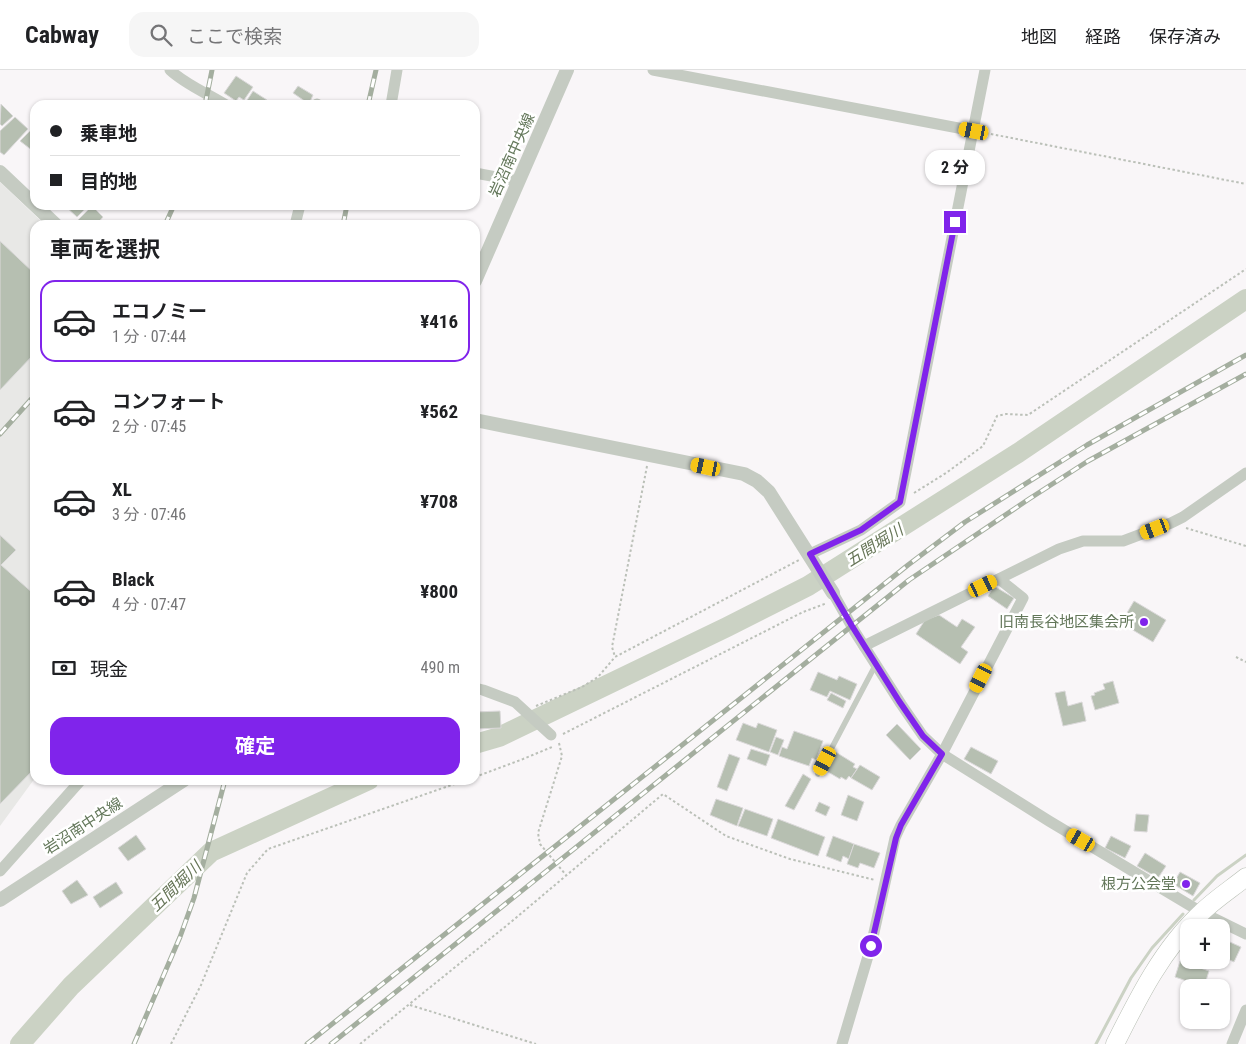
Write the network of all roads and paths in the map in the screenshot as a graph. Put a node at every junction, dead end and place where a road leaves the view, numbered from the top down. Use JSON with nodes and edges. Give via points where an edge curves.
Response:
{"nodes":[{"id":1,"x":170,"y":70,"type":"edge"},
{"id":2,"x":397,"y":70,"type":"edge"},
{"id":3,"x":567,"y":70,"type":"edge"},
{"id":4,"x":653,"y":70,"type":"edge"},
{"id":5,"x":986,"y":70,"type":"edge"},
{"id":6,"x":218,"y":100,"type":"edge"},
{"id":7,"x":392,"y":100,"type":"edge"},
{"id":8,"x":974,"y":131,"type":"junction"},
{"id":9,"x":0,"y":172,"type":"edge"},
{"id":10,"x":480,"y":173,"type":"edge"},
{"id":11,"x":518,"y":181,"type":"junction"},
{"id":12,"x":1246,"y":184,"type":"edge"},
{"id":13,"x":30,"y":200,"type":"edge"},
{"id":14,"x":40,"y":210,"type":"edge"},
{"id":15,"x":51,"y":220,"type":"edge"},
{"id":16,"x":1246,"y":268,"type":"edge"},
{"id":17,"x":480,"y":269,"type":"edge"},
{"id":18,"x":480,"y":421,"type":"edge"},
{"id":19,"x":649,"y":455,"type":"junction"},
{"id":20,"x":1246,"y":473,"type":"edge"},
{"id":21,"x":900,"y":502,"type":"junction"},
{"id":22,"x":1171,"y":523,"type":"junction"},
{"id":23,"x":1246,"y":546,"type":"edge"},
{"id":24,"x":810,"y":554,"type":"junction"},
{"id":25,"x":999,"y":579,"type":"junction"},
{"id":26,"x":835,"y":596,"type":"junction"},
{"id":27,"x":864,"y":646,"type":"junction"},
{"id":28,"x":615,"y":657,"type":"junction"},
{"id":29,"x":1236,"y":657,"type":"dead end"},
{"id":30,"x":1246,"y":662,"type":"edge"},
{"id":31,"x":876,"y":664,"type":"junction"},
{"id":32,"x":480,"y":689,"type":"edge"},
{"id":33,"x":526,"y":712,"type":"junction"},
{"id":34,"x":553,"y":737,"type":"junction"},
{"id":35,"x":559,"y":744,"type":"junction"},
{"id":36,"x":942,"y":754,"type":"junction"},
{"id":37,"x":818,"y":774,"type":"dead end"},
{"id":38,"x":480,"y":775,"type":"edge"},
{"id":39,"x":77,"y":785,"type":"edge"},
{"id":40,"x":176,"y":785,"type":"edge"},
{"id":41,"x":452,"y":785,"type":"edge"},
{"id":42,"x":0,"y":871,"type":"edge"},
{"id":43,"x":566,"y":875,"type":"junction"},
{"id":44,"x":1246,"y":877,"type":"edge"},
{"id":45,"x":886,"y":884,"type":"junction"},
{"id":46,"x":0,"y":900,"type":"edge"},
{"id":47,"x":1201,"y":912,"type":"junction"},
{"id":48,"x":1246,"y":934,"type":"edge"},
{"id":49,"x":410,"y":1005,"type":"junction"},
{"id":50,"x":1246,"y":1010,"type":"edge"},
{"id":51,"x":172,"y":1044,"type":"edge"},
{"id":52,"x":360,"y":1044,"type":"edge"},
{"id":53,"x":536,"y":1044,"type":"edge"},
{"id":54,"x":842,"y":1044,"type":"edge"},
{"id":55,"x":1115,"y":1044,"type":"edge"},
{"id":56,"x":1232,"y":1044,"type":"edge"}],
"edges":[{"from":1,"to":6,"type":"street","via":[[182,81]]},
{"from":2,"to":7,"type":"street"},
{"from":3,"to":11,"type":"street","name":"岩沼南中央線"},
{"from":4,"to":8,"type":"street"},
{"from":5,"to":8,"type":"street"},
{"from":8,"to":12,"type":"path"},
{"from":8,"to":21,"type":"street"},
{"from":9,"to":13,"type":"street"},
{"from":10,"to":11,"type":"street"},
{"from":11,"to":17,"type":"street","name":"岩沼南中央線"},
{"from":14,"to":15,"type":"street"},
{"from":16,"to":21,"type":"path","via":[[1028,415],[997,416],[983,446]]},
{"from":18,"to":19,"type":"street"},
{"from":19,"to":24,"type":"street","via":[[744,474],[757,481],[770,492]]},
{"from":19,"to":28,"type":"path","via":[[612,647]]},
{"from":20,"to":22,"type":"street"},
{"from":21,"to":24,"type":"street","via":[[861,530]]},
{"from":22,"to":23,"type":"path"},
{"from":22,"to":25,"type":"street","via":[[1124,541],[1083,540],[1036,559]]},
{"from":24,"to":26,"type":"street"},
{"from":24,"to":28,"type":"path"},
{"from":25,"to":27,"type":"street"},
{"from":25,"to":36,"type":"street","via":[[1023,598]]},
{"from":26,"to":27,"type":"street"},
{"from":26,"to":34,"type":"path"},
{"from":27,"to":31,"type":"street"},
{"from":28,"to":33,"type":"path","via":[[598,677],[582,687]]},
{"from":29,"to":30,"type":"path"},
{"from":31,"to":36,"type":"street","via":[[923,736]]},
{"from":31,"to":37,"type":"lane"},
{"from":32,"to":33,"type":"street","via":[[515,702]]},
{"from":33,"to":34,"type":"street"},
{"from":34,"to":35,"type":"path"},
{"from":35,"to":38,"type":"path"},
{"from":35,"to":43,"type":"path","via":[[562,756],[538,839]]},
{"from":36,"to":45,"type":"street","via":[[901,825]]},
{"from":36,"to":47,"type":"street"},
{"from":39,"to":42,"type":"street"},
{"from":40,"to":46,"type":"street","name":"岩沼南中央線"},
{"from":41,"to":51,"type":"path","via":[[268,849],[247,873],[201,985]]},
{"from":43,"to":45,"type":"path","via":[[663,794],[726,836],[790,859]]},
{"from":43,"to":49,"type":"path"},
{"from":44,"to":47,"type":"main road"},
{"from":45,"to":54,"type":"street"},
{"from":47,"to":48,"type":"street"},
{"from":47,"to":55,"type":"main road","via":[[1167,953],[1142,991]]},
{"from":49,"to":52,"type":"path"},
{"from":49,"to":53,"type":"path"},
{"from":50,"to":56,"type":"street"}]}
